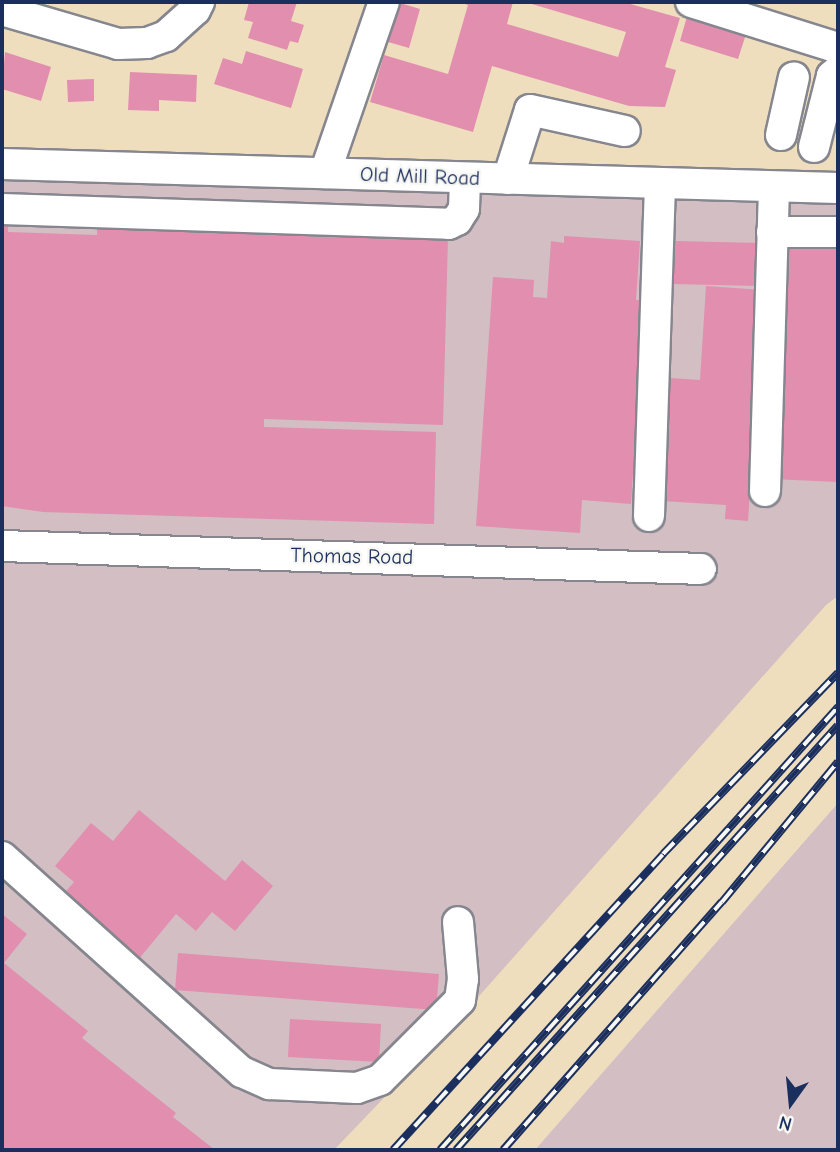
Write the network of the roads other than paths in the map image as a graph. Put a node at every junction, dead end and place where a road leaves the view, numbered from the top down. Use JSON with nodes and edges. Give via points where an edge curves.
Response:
{"nodes":[{"id":1,"x":200,"y":2,"type":"edge"},
{"id":2,"x":384,"y":2,"type":"edge"},
{"id":3,"x":691,"y":2,"type":"edge"},
{"id":4,"x":2,"y":10,"type":"edge"},
{"id":5,"x":838,"y":48,"type":"edge"},
{"id":6,"x":838,"y":71,"type":"edge"},
{"id":7,"x":830,"y":117,"type":"edge"},
{"id":8,"x":625,"y":131,"type":"dead end"},
{"id":9,"x":780,"y":135,"type":"dead end"},
{"id":10,"x":814,"y":147,"type":"dead end"},
{"id":11,"x":2,"y":164,"type":"edge"},
{"id":12,"x":325,"y":173,"type":"junction"},
{"id":13,"x":465,"y":178,"type":"junction"},
{"id":14,"x":508,"y":179,"type":"junction"},
{"id":15,"x":660,"y":183,"type":"junction"},
{"id":16,"x":774,"y":187,"type":"junction"},
{"id":17,"x":838,"y":188,"type":"edge"},
{"id":18,"x":2,"y":209,"type":"edge"},
{"id":19,"x":772,"y":232,"type":"junction"},
{"id":20,"x":838,"y":232,"type":"edge"},
{"id":21,"x":765,"y":491,"type":"dead end"},
{"id":22,"x":649,"y":516,"type":"dead end"},
{"id":23,"x":2,"y":545,"type":"edge"},
{"id":24,"x":701,"y":569,"type":"dead end"},
{"id":25,"x":2,"y":857,"type":"edge"},
{"id":26,"x":458,"y":922,"type":"dead end"}],
"edges":[{"from":1,"to":4,"type":"street","via":[[166,36],[147,43],[118,44]]},
{"from":2,"to":12,"type":"street"},
{"from":3,"to":5,"type":"street"},
{"from":6,"to":7,"type":"street","via":[[832,76]]},
{"from":7,"to":9,"type":"street","via":[[790,91]]},
{"from":7,"to":10,"type":"street"},
{"from":8,"to":14,"type":"street","via":[[530,110]]},
{"from":11,"to":12,"type":"street","name":"Old Mill Road"},
{"from":12,"to":13,"type":"street","name":"Old Mill Road"},
{"from":13,"to":14,"type":"street","name":"Old Mill Road"},
{"from":13,"to":18,"type":"street","via":[[464,209],[449,223]]},
{"from":14,"to":15,"type":"street","name":"Old Mill Road"},
{"from":15,"to":16,"type":"street","name":"Old Mill Road"},
{"from":15,"to":22,"type":"street"},
{"from":16,"to":17,"type":"street","name":"Old Mill Road"},
{"from":16,"to":19,"type":"street"},
{"from":19,"to":20,"type":"street"},
{"from":19,"to":21,"type":"street"},
{"from":23,"to":24,"type":"street","name":"Thomas Road"},
{"from":25,"to":26,"type":"street","via":[[242,1072],[269,1084],[357,1087],[380,1080],[460,1000],[463,979]]}]}
